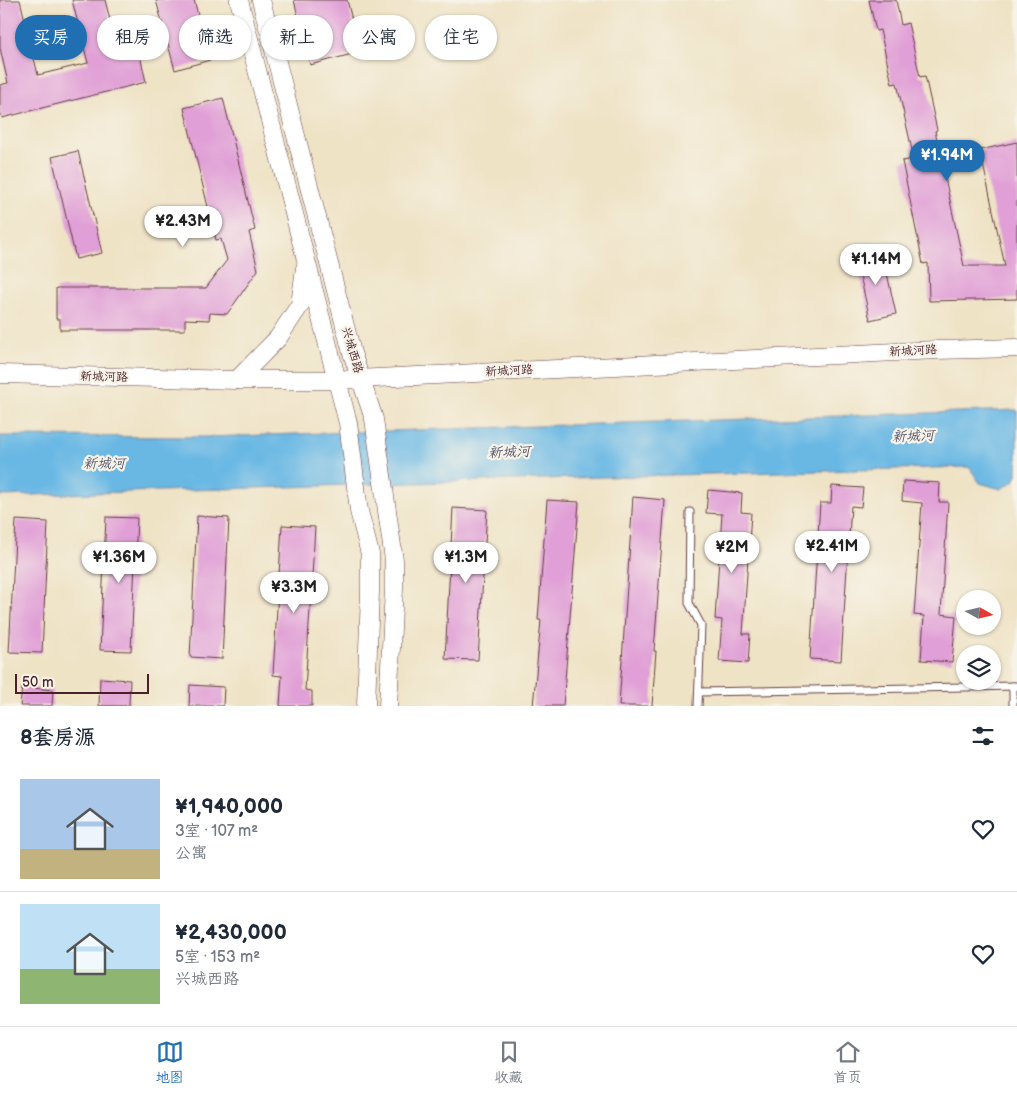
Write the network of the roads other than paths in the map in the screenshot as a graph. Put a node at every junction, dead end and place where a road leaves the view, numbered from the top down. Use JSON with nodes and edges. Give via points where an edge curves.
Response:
{"nodes":[{"id":1,"x":239,"y":0,"type":"edge"},
{"id":2,"x":261,"y":0,"type":"edge"},
{"id":3,"x":306,"y":260,"type":"junction"},
{"id":4,"x":1017,"y":348,"type":"edge"},
{"id":5,"x":0,"y":374,"type":"edge"},
{"id":6,"x":360,"y":378,"type":"junction"},
{"id":7,"x":237,"y":380,"type":"junction"},
{"id":8,"x":337,"y":380,"type":"junction"},
{"id":9,"x":690,"y":512,"type":"dead end"},
{"id":10,"x":1015,"y":686,"type":"edge"},
{"id":11,"x":699,"y":692,"type":"junction"},
{"id":12,"x":366,"y":706,"type":"edge"},
{"id":13,"x":388,"y":706,"type":"edge"},
{"id":14,"x":698,"y":706,"type":"edge"},
{"id":15,"x":1013,"y":706,"type":"edge"}],
"edges":[{"from":1,"to":3,"type":"street","name":"兴城西路"},
{"from":2,"to":6,"type":"street","name":"兴城西路"},
{"from":3,"to":7,"type":"street","via":[[300,305],[278,338]]},
{"from":3,"to":8,"type":"street","name":"兴城西路"},
{"from":4,"to":6,"type":"street","name":"新城河路"},
{"from":5,"to":7,"type":"street","name":"新城河路"},
{"from":6,"to":8,"type":"street","name":"新城河路"},
{"from":6,"to":13,"type":"street","name":"兴城西路","via":[[374,419],[394,560]]},
{"from":7,"to":8,"type":"street","name":"新城河路"},
{"from":8,"to":12,"type":"street","name":"兴城西路","via":[[348,423],[357,496],[370,554]]},
{"from":9,"to":11,"type":"lane","via":[[689,603],[701,625]]},
{"from":10,"to":11,"type":"lane"},
{"from":10,"to":15,"type":"lane"},
{"from":11,"to":14,"type":"lane"}]}
